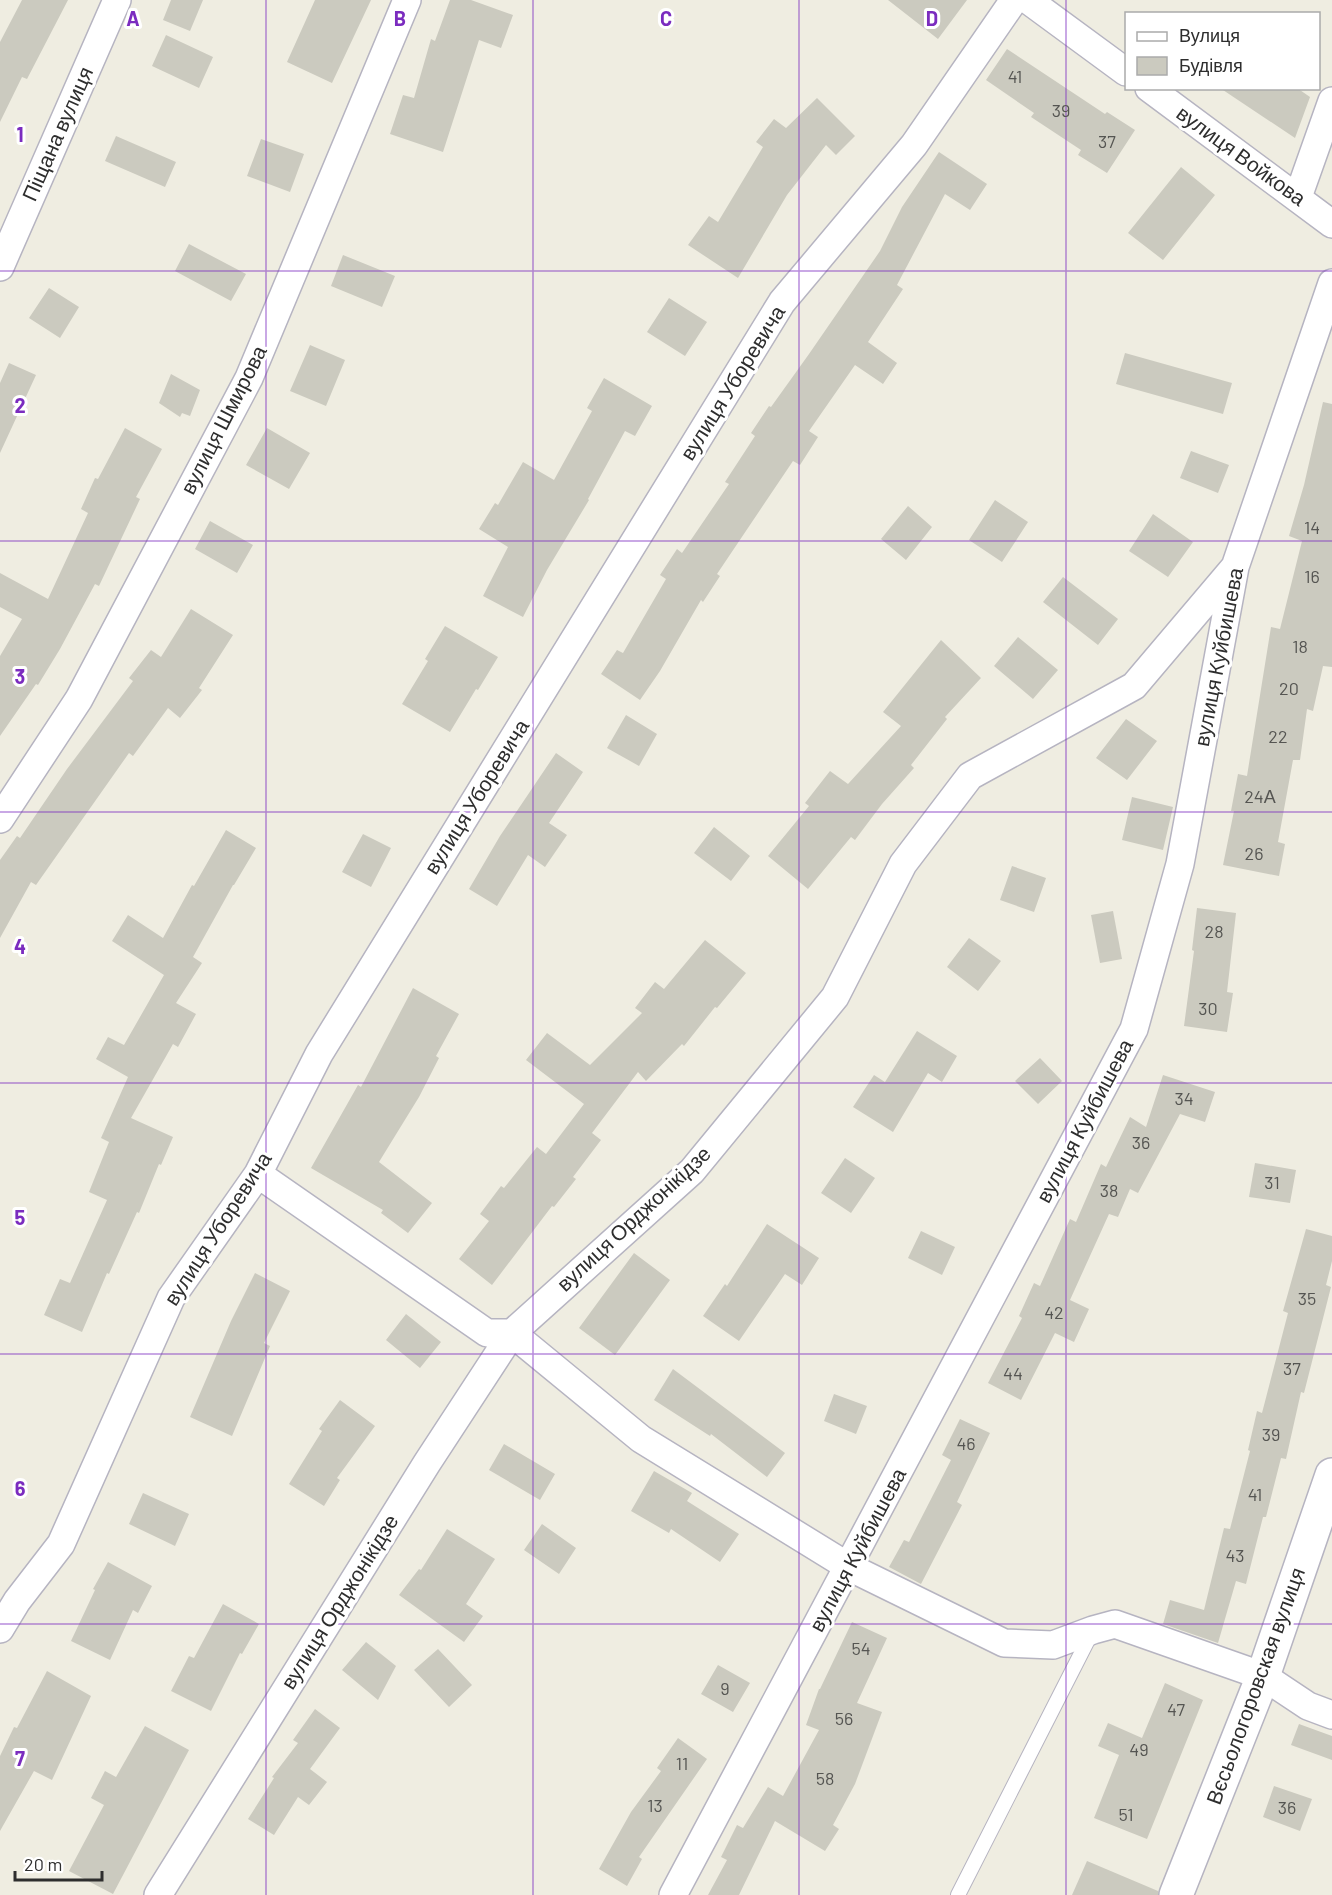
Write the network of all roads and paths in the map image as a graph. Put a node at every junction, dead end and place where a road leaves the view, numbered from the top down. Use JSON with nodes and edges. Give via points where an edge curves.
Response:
{"nodes":[{"id":1,"x":117,"y":0,"type":"edge"},
{"id":2,"x":407,"y":0,"type":"edge"},
{"id":3,"x":1014,"y":0,"type":"edge"},
{"id":4,"x":1028,"y":0,"type":"edge"},
{"id":5,"x":1125,"y":71,"type":"edge"},
{"id":6,"x":1152,"y":90,"type":"edge"},
{"id":7,"x":1332,"y":101,"type":"edge"},
{"id":8,"x":1298,"y":197,"type":"junction"},
{"id":9,"x":1332,"y":224,"type":"edge"},
{"id":10,"x":0,"y":267,"type":"edge"},
{"id":11,"x":1332,"y":284,"type":"edge"},
{"id":12,"x":1235,"y":567,"type":"junction"},
{"id":13,"x":0,"y":819,"type":"edge"},
{"id":14,"x":258,"y":1174,"type":"junction"},
{"id":15,"x":512,"y":1333,"type":"junction"},
{"id":16,"x":1332,"y":1475,"type":"edge"},
{"id":17,"x":849,"y":1567,"type":"junction"},
{"id":18,"x":0,"y":1629,"type":"edge"},
{"id":19,"x":1093,"y":1630,"type":"junction"},
{"id":20,"x":1263,"y":1676,"type":"junction"},
{"id":21,"x":1332,"y":1715,"type":"edge"},
{"id":22,"x":158,"y":1895,"type":"edge"},
{"id":23,"x":674,"y":1895,"type":"edge"},
{"id":24,"x":958,"y":1895,"type":"edge"},
{"id":25,"x":1176,"y":1895,"type":"edge"}],
"edges":[{"from":1,"to":10,"type":"street","name":"Піщана вулиця"},
{"from":2,"to":13,"type":"street","name":"вулиця Шмирова","via":[[249,378],[79,699]]},
{"from":3,"to":14,"type":"street","name":"вулиця Уборевича","via":[[914,145],[783,302],[319,1054]]},
{"from":4,"to":5,"type":"street"},
{"from":6,"to":8,"type":"street","name":"вулиця Войкова"},
{"from":7,"to":8,"type":"street"},
{"from":8,"to":9,"type":"street","name":"вулиця Войкова"},
{"from":11,"to":12,"type":"street","name":"вулиця Куйбишева"},
{"from":12,"to":15,"type":"street","name":"вулиця Орджонікідзе","via":[[1134,687],[970,776],[903,864],[835,997],[692,1171]]},
{"from":12,"to":17,"type":"street","name":"вулиця Куйбишева","via":[[1180,864],[1134,1029]]},
{"from":14,"to":15,"type":"street","via":[[487,1333]]},
{"from":14,"to":18,"type":"street","name":"вулиця Уборевича","via":[[171,1298],[61,1544]]},
{"from":15,"to":17,"type":"street","via":[[641,1439]]},
{"from":15,"to":22,"type":"street","name":"вулиця Орджонікідзе","via":[[427,1462]]},
{"from":16,"to":20,"type":"street","name":"Вєсьологоровская вулиця"},
{"from":17,"to":19,"type":"street","via":[[1004,1643],[1053,1645]]},
{"from":17,"to":23,"type":"street","name":"вулиця Куйбишева"},
{"from":19,"to":20,"type":"street","via":[[1115,1624]]},
{"from":19,"to":24,"type":"lane"},
{"from":20,"to":21,"type":"street","via":[[1308,1706]]},
{"from":20,"to":25,"type":"street","name":"Вєсьологоровская вулиця"}]}
